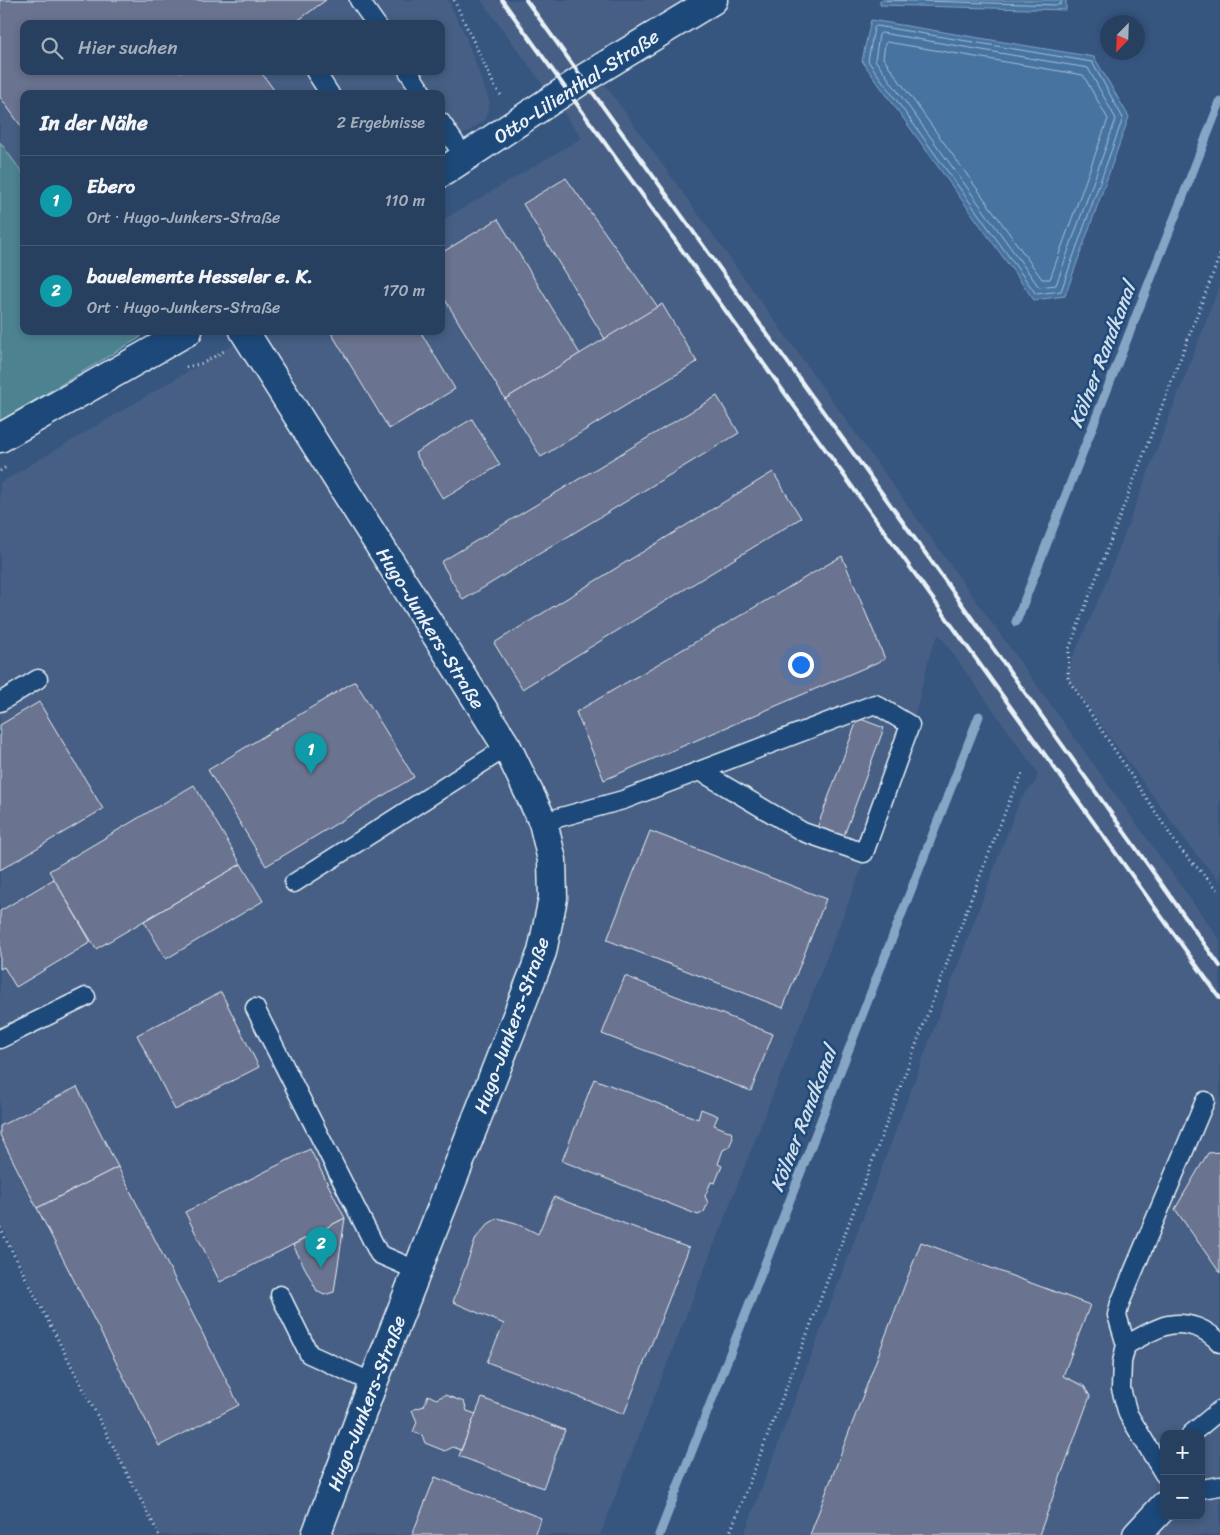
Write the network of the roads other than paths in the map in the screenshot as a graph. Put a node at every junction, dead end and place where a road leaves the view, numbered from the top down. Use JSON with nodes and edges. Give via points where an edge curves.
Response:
{"nodes":[{"id":1,"x":359,"y":0,"type":"edge"},
{"id":2,"x":713,"y":0,"type":"edge"},
{"id":3,"x":373,"y":20,"type":"edge"},
{"id":4,"x":318,"y":75,"type":"edge"},
{"id":5,"x":411,"y":75,"type":"edge"},
{"id":6,"x":327,"y":90,"type":"edge"},
{"id":7,"x":420,"y":90,"type":"edge"},
{"id":8,"x":445,"y":128,"type":"edge"},
{"id":9,"x":465,"y":158,"type":"junction"},
{"id":10,"x":445,"y":170,"type":"edge"},
{"id":11,"x":181,"y":335,"type":"edge"},
{"id":12,"x":247,"y":335,"type":"edge"},
{"id":13,"x":0,"y":438,"type":"edge"},
{"id":14,"x":38,"y":679,"type":"dead end"},
{"id":15,"x":0,"y":702,"type":"edge"},
{"id":16,"x":507,"y":747,"type":"junction"},
{"id":17,"x":700,"y":771,"type":"junction"},
{"id":18,"x":543,"y":822,"type":"junction"},
{"id":19,"x":294,"y":883,"type":"dead end"},
{"id":20,"x":86,"y":997,"type":"dead end"},
{"id":21,"x":255,"y":1008,"type":"dead end"},
{"id":22,"x":0,"y":1039,"type":"edge"},
{"id":23,"x":1205,"y":1101,"type":"dead end"},
{"id":24,"x":418,"y":1271,"type":"junction"},
{"id":25,"x":280,"y":1295,"type":"dead end"},
{"id":26,"x":1220,"y":1343,"type":"edge"},
{"id":27,"x":1126,"y":1345,"type":"junction"},
{"id":28,"x":373,"y":1383,"type":"junction"},
{"id":29,"x":1220,"y":1410,"type":"edge"},
{"id":30,"x":1196,"y":1430,"type":"edge"},
{"id":31,"x":1160,"y":1462,"type":"edge"},
{"id":32,"x":1220,"y":1486,"type":"edge"},
{"id":33,"x":1205,"y":1488,"type":"edge"},
{"id":34,"x":1160,"y":1510,"type":"edge"},
{"id":35,"x":316,"y":1535,"type":"edge"},
{"id":36,"x":1137,"y":1535,"type":"edge"}],
"edges":[{"from":1,"to":3,"type":"lane"},
{"from":2,"to":9,"type":"street","name":"Otto-Lilienthal-Straße","via":[[583,79]]},
{"from":4,"to":6,"type":"lane"},
{"from":5,"to":7,"type":"lane"},
{"from":8,"to":9,"type":"lane"},
{"from":9,"to":10,"type":"street","name":"Otto-Lilienthal-Straße"},
{"from":11,"to":13,"type":"street"},
{"from":12,"to":16,"type":"street","name":"Hugo-Junkers-Straße"},
{"from":14,"to":15,"type":"lane"},
{"from":16,"to":18,"type":"street","name":"Hugo-Junkers-Straße"},
{"from":16,"to":19,"type":"lane"},
{"from":17,"to":17,"type":"lane","via":[[803,832],[864,853],[910,725],[875,704]]},
{"from":17,"to":18,"type":"lane","via":[[623,800]]},
{"from":18,"to":24,"type":"street","name":"Hugo-Junkers-Straße","via":[[552,860],[553,898],[542,952]]},
{"from":20,"to":22,"type":"lane"},
{"from":21,"to":24,"type":"lane","via":[[379,1254]]},
{"from":23,"to":27,"type":"lane","via":[[1120,1303],[1117,1314]]},
{"from":24,"to":28,"type":"street","name":"Hugo-Junkers-Straße"},
{"from":25,"to":28,"type":"lane","via":[[310,1354]]},
{"from":26,"to":27,"type":"lane","via":[[1202,1328],[1169,1325]]},
{"from":27,"to":31,"type":"lane","via":[[1121,1389],[1128,1414]]},
{"from":28,"to":35,"type":"street","name":"Hugo-Junkers-Straße"},
{"from":29,"to":30,"type":"lane"},
{"from":32,"to":33,"type":"lane"},
{"from":34,"to":36,"type":"street"}]}
